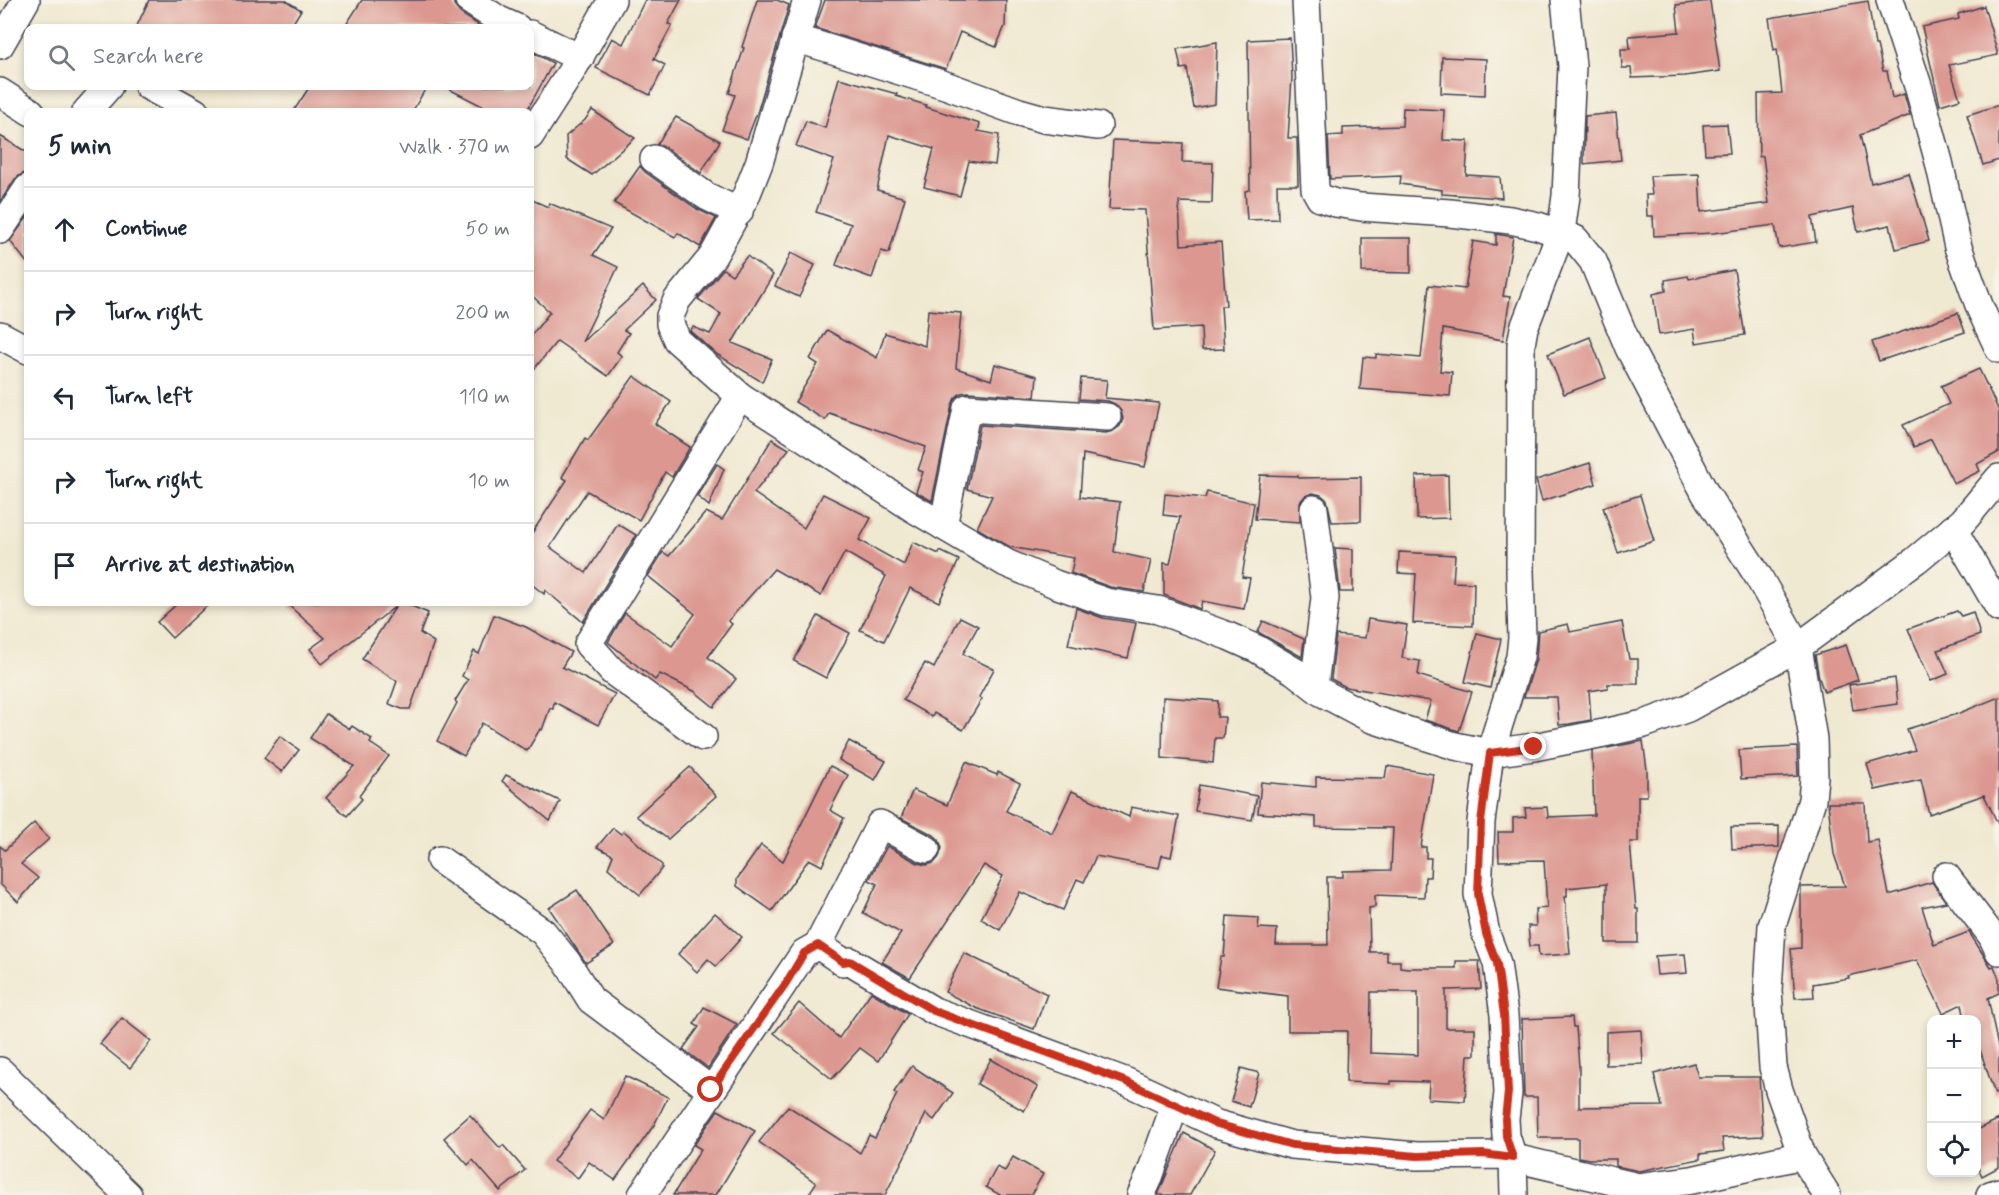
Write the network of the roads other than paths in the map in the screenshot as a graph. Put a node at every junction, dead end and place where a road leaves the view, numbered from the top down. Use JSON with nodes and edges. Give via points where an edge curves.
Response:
{"nodes":[{"id":1,"x":26,"y":0,"type":"edge"},
{"id":2,"x":469,"y":0,"type":"edge"},
{"id":3,"x":612,"y":0,"type":"edge"},
{"id":4,"x":807,"y":0,"type":"edge"},
{"id":5,"x":1306,"y":0,"type":"edge"},
{"id":6,"x":1565,"y":0,"type":"edge"},
{"id":7,"x":1890,"y":0,"type":"edge"},
{"id":8,"x":508,"y":24,"type":"edge"},
{"id":9,"x":534,"y":36,"type":"edge"},
{"id":10,"x":795,"y":38,"type":"junction"},
{"id":11,"x":0,"y":45,"type":"edge"},
{"id":12,"x":580,"y":58,"type":"junction"},
{"id":13,"x":105,"y":90,"type":"edge"},
{"id":14,"x":155,"y":90,"type":"edge"},
{"id":15,"x":0,"y":92,"type":"edge"},
{"id":16,"x":24,"y":108,"type":"edge"},
{"id":17,"x":89,"y":108,"type":"edge"},
{"id":18,"x":188,"y":108,"type":"edge"},
{"id":19,"x":1098,"y":126,"type":"dead end"},
{"id":20,"x":534,"y":130,"type":"edge"},
{"id":21,"x":654,"y":159,"type":"dead end"},
{"id":22,"x":24,"y":195,"type":"edge"},
{"id":23,"x":739,"y":212,"type":"junction"},
{"id":24,"x":0,"y":230,"type":"edge"},
{"id":25,"x":1560,"y":232,"type":"junction"},
{"id":26,"x":0,"y":335,"type":"edge"},
{"id":27,"x":24,"y":348,"type":"edge"},
{"id":28,"x":1999,"y":349,"type":"edge"},
{"id":29,"x":740,"y":396,"type":"junction"},
{"id":30,"x":1107,"y":417,"type":"dead end"},
{"id":31,"x":1999,"y":478,"type":"edge"},
{"id":32,"x":1314,"y":509,"type":"dead end"},
{"id":33,"x":943,"y":526,"type":"junction"},
{"id":34,"x":1953,"y":529,"type":"junction"},
{"id":35,"x":1999,"y":608,"type":"edge"},
{"id":36,"x":1797,"y":646,"type":"junction"},
{"id":37,"x":1314,"y":686,"type":"junction"},
{"id":38,"x":703,"y":737,"type":"dead end"},
{"id":39,"x":1490,"y":753,"type":"junction"},
{"id":40,"x":926,"y":849,"type":"dead end"},
{"id":41,"x":440,"y":860,"type":"dead end"},
{"id":42,"x":1946,"y":876,"type":"dead end"},
{"id":43,"x":1997,"y":940,"type":"edge"},
{"id":44,"x":818,"y":945,"type":"junction"},
{"id":45,"x":0,"y":1071,"type":"edge"},
{"id":46,"x":711,"y":1090,"type":"junction"},
{"id":47,"x":1175,"y":1105,"type":"junction"},
{"id":48,"x":1802,"y":1155,"type":"junction"},
{"id":49,"x":1513,"y":1158,"type":"junction"},
{"id":50,"x":1999,"y":1192,"type":"edge"},
{"id":51,"x":128,"y":1195,"type":"edge"},
{"id":52,"x":642,"y":1195,"type":"edge"},
{"id":53,"x":1141,"y":1195,"type":"edge"},
{"id":54,"x":1514,"y":1195,"type":"edge"},
{"id":55,"x":1827,"y":1195,"type":"edge"},
{"id":56,"x":1990,"y":1195,"type":"edge"}],
"edges":[{"from":1,"to":11,"type":"street"},
{"from":2,"to":8,"type":"street"},
{"from":3,"to":12,"type":"street"},
{"from":4,"to":10,"type":"street"},
{"from":5,"to":25,"type":"street","via":[[1315,189],[1320,198],[1361,207],[1510,220]]},
{"from":6,"to":25,"type":"street","via":[[1572,66],[1569,170]]},
{"from":7,"to":28,"type":"street","via":[[1919,89],[1958,247]]},
{"from":9,"to":12,"type":"street"},
{"from":10,"to":19,"type":"street","via":[[1019,112]]},
{"from":10,"to":23,"type":"street","via":[[759,164]]},
{"from":12,"to":20,"type":"street"},
{"from":13,"to":17,"type":"street"},
{"from":14,"to":18,"type":"street"},
{"from":15,"to":16,"type":"street"},
{"from":21,"to":23,"type":"street","via":[[706,196]]},
{"from":22,"to":24,"type":"street"},
{"from":23,"to":29,"type":"street","via":[[713,256],[677,300],[670,324],[677,340]]},
{"from":25,"to":36,"type":"street","via":[[1575,239],[1593,261],[1629,348],[1705,493]]},
{"from":25,"to":39,"type":"street","via":[[1521,345],[1522,638],[1520,657]]},
{"from":26,"to":27,"type":"street"},
{"from":29,"to":33,"type":"street"},
{"from":29,"to":38,"type":"street","via":[[588,645],[612,671]]},
{"from":30,"to":33,"type":"street","via":[[967,408]]},
{"from":31,"to":34,"type":"street"},
{"from":32,"to":37,"type":"street","via":[[1325,598]]},
{"from":33,"to":37,"type":"street","via":[[1006,563],[1055,584],[1106,602],[1158,610],[1228,636],[1257,649]]},
{"from":34,"to":35,"type":"street"},
{"from":34,"to":36,"type":"street"},
{"from":36,"to":39,"type":"street","via":[[1688,708],[1644,724]]},
{"from":36,"to":48,"type":"street","via":[[1813,739],[1814,777],[1812,800],[1772,926],[1768,990],[1773,1067]]},
{"from":37,"to":39,"type":"street","via":[[1372,719]]},
{"from":39,"to":49,"type":"street","via":[[1481,822],[1478,894],[1497,963],[1504,1015],[1506,1136]]},
{"from":40,"to":44,"type":"street","via":[[880,824]]},
{"from":41,"to":46,"type":"street","via":[[543,932],[591,1000]]},
{"from":42,"to":43,"type":"street"},
{"from":44,"to":46,"type":"street","via":[[804,953]]},
{"from":44,"to":47,"type":"street","via":[[934,1011],[1127,1082]]},
{"from":45,"to":51,"type":"street"},
{"from":46,"to":52,"type":"street"},
{"from":47,"to":49,"type":"street","via":[[1217,1124],[1292,1145],[1417,1156],[1483,1154]]},
{"from":47,"to":53,"type":"street"},
{"from":48,"to":49,"type":"street","via":[[1692,1180],[1638,1187]]},
{"from":48,"to":55,"type":"street"},
{"from":49,"to":54,"type":"street"},
{"from":50,"to":56,"type":"street"}]}
